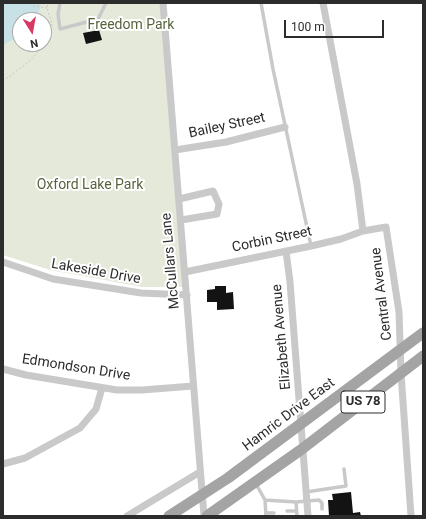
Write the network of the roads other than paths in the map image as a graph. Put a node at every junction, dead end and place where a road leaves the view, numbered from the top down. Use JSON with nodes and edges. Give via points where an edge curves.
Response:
{"nodes":[{"id":1,"x":60,"y":3,"type":"edge"},
{"id":2,"x":106,"y":3,"type":"edge"},
{"id":3,"x":163,"y":3,"type":"edge"},
{"id":4,"x":261,"y":3,"type":"edge"},
{"id":5,"x":323,"y":3,"type":"edge"},
{"id":6,"x":285,"y":127,"type":"junction"},
{"id":7,"x":175,"y":150,"type":"junction"},
{"id":8,"x":179,"y":199,"type":"junction"},
{"id":9,"x":181,"y":220,"type":"junction"},
{"id":10,"x":364,"y":230,"type":"junction"},
{"id":11,"x":311,"y":246,"type":"junction"},
{"id":12,"x":286,"y":251,"type":"junction"},
{"id":13,"x":3,"y":262,"type":"edge"},
{"id":14,"x":185,"y":272,"type":"junction"},
{"id":15,"x":187,"y":295,"type":"junction"},
{"id":16,"x":423,"y":332,"type":"edge"},
{"id":17,"x":401,"y":349,"type":"junction"},
{"id":18,"x":423,"y":356,"type":"edge"},
{"id":19,"x":3,"y":369,"type":"edge"},
{"id":20,"x":401,"y":373,"type":"junction"},
{"id":21,"x":193,"y":386,"type":"junction"},
{"id":22,"x":102,"y":388,"type":"junction"},
{"id":23,"x":302,"y":424,"type":"junction"},
{"id":24,"x":302,"y":449,"type":"junction"},
{"id":25,"x":3,"y":464,"type":"edge"},
{"id":26,"x":344,"y":468,"type":"dead end"},
{"id":27,"x":200,"y":472,"type":"junction"},
{"id":28,"x":254,"y":483,"type":"junction"},
{"id":29,"x":306,"y":492,"type":"junction"},
{"id":30,"x":203,"y":495,"type":"junction"},
{"id":31,"x":265,"y":500,"type":"junction"},
{"id":32,"x":307,"y":501,"type":"junction"},
{"id":33,"x":296,"y":502,"type":"junction"},
{"id":34,"x":322,"y":509,"type":"dead end"},
{"id":35,"x":296,"y":511,"type":"junction"},
{"id":36,"x":274,"y":512,"type":"dead end"},
{"id":37,"x":287,"y":512,"type":"dead end"},
{"id":38,"x":266,"y":515,"type":"edge"},
{"id":39,"x":127,"y":516,"type":"edge"},
{"id":40,"x":169,"y":516,"type":"edge"},
{"id":41,"x":205,"y":516,"type":"edge"},
{"id":42,"x":297,"y":516,"type":"edge"},
{"id":43,"x":308,"y":516,"type":"edge"},
{"id":44,"x":412,"y":516,"type":"edge"}],
"edges":[{"from":1,"to":2,"type":"lane","via":[[60,29],[98,19]]},
{"from":3,"to":7,"type":"street","name":"McCullars Lane"},
{"from":4,"to":6,"type":"lane"},
{"from":5,"to":10,"type":"street","name":"Central Avenue"},
{"from":6,"to":7,"type":"street","name":"Bailey Street","via":[[226,142]]},
{"from":6,"to":11,"type":"lane"},
{"from":7,"to":8,"type":"street","name":"McCullars Lane"},
{"from":8,"to":9,"type":"street","name":"McCullars Lane"},
{"from":8,"to":9,"type":"street","via":[[213,191],[219,204],[217,214]]},
{"from":9,"to":14,"type":"street","name":"McCullars Lane"},
{"from":10,"to":11,"type":"street","name":"Corbin Street"},
{"from":10,"to":17,"type":"street","name":"Central Avenue","via":[[386,228],[399,312]]},
{"from":11,"to":12,"type":"street","name":"Corbin Street"},
{"from":12,"to":14,"type":"street","name":"Corbin Street"},
{"from":12,"to":23,"type":"street","name":"Elizabeth Avenue"},
{"from":13,"to":15,"type":"street","name":"Lakeside Drive","via":[[53,279],[141,293]]},
{"from":14,"to":15,"type":"street","name":"McCullars Lane"},
{"from":15,"to":21,"type":"street","name":"McCullars Lane"},
{"from":16,"to":17,"type":"main road","name":"Hamric Drive East","number":"US 78"},
{"from":17,"to":20,"type":"street","name":"Central Avenue"},
{"from":17,"to":23,"type":"main road","name":"Hamric Drive East","number":"US 78"},
{"from":18,"to":20,"type":"main road","number":"US 78"},
{"from":19,"to":22,"type":"street","name":"Edmondson Drive"},
{"from":20,"to":24,"type":"main road","number":"US 78"},
{"from":20,"to":44,"type":"street","name":"Central Avenue"},
{"from":21,"to":22,"type":"street","name":"Edmondson Drive","via":[[133,391]]},
{"from":21,"to":27,"type":"street","name":"McCullars Lane"},
{"from":22,"to":25,"type":"street","via":[[96,409],[80,428],[25,458]]},
{"from":23,"to":24,"type":"street","name":"Elizabeth Avenue"},
{"from":23,"to":30,"type":"main road","name":"Hamric Drive East","number":"US 78"},
{"from":24,"to":28,"type":"main road","number":"US 78"},
{"from":24,"to":29,"type":"street","name":"Elizabeth Avenue"},
{"from":26,"to":29,"type":"lane","via":[[346,486]]},
{"from":27,"to":30,"type":"street","name":"McCullars Lane"},
{"from":27,"to":39,"type":"street"},
{"from":28,"to":31,"type":"lane"},
{"from":28,"to":41,"type":"main road","number":"US 78"},
{"from":29,"to":32,"type":"street","name":"Elizabeth Avenue"},
{"from":30,"to":40,"type":"main road","name":"Hamric Drive East","number":"US 78"},
{"from":30,"to":41,"type":"street","name":"McCullars Lane"},
{"from":31,"to":33,"type":"lane"},
{"from":31,"to":38,"type":"lane"},
{"from":32,"to":33,"type":"lane"},
{"from":32,"to":34,"type":"lane","via":[[319,500]]},
{"from":32,"to":43,"type":"street","name":"Elizabeth Avenue"},
{"from":33,"to":35,"type":"lane"},
{"from":35,"to":37,"type":"lane"},
{"from":35,"to":42,"type":"lane"},
{"from":36,"to":38,"type":"lane"}]}
